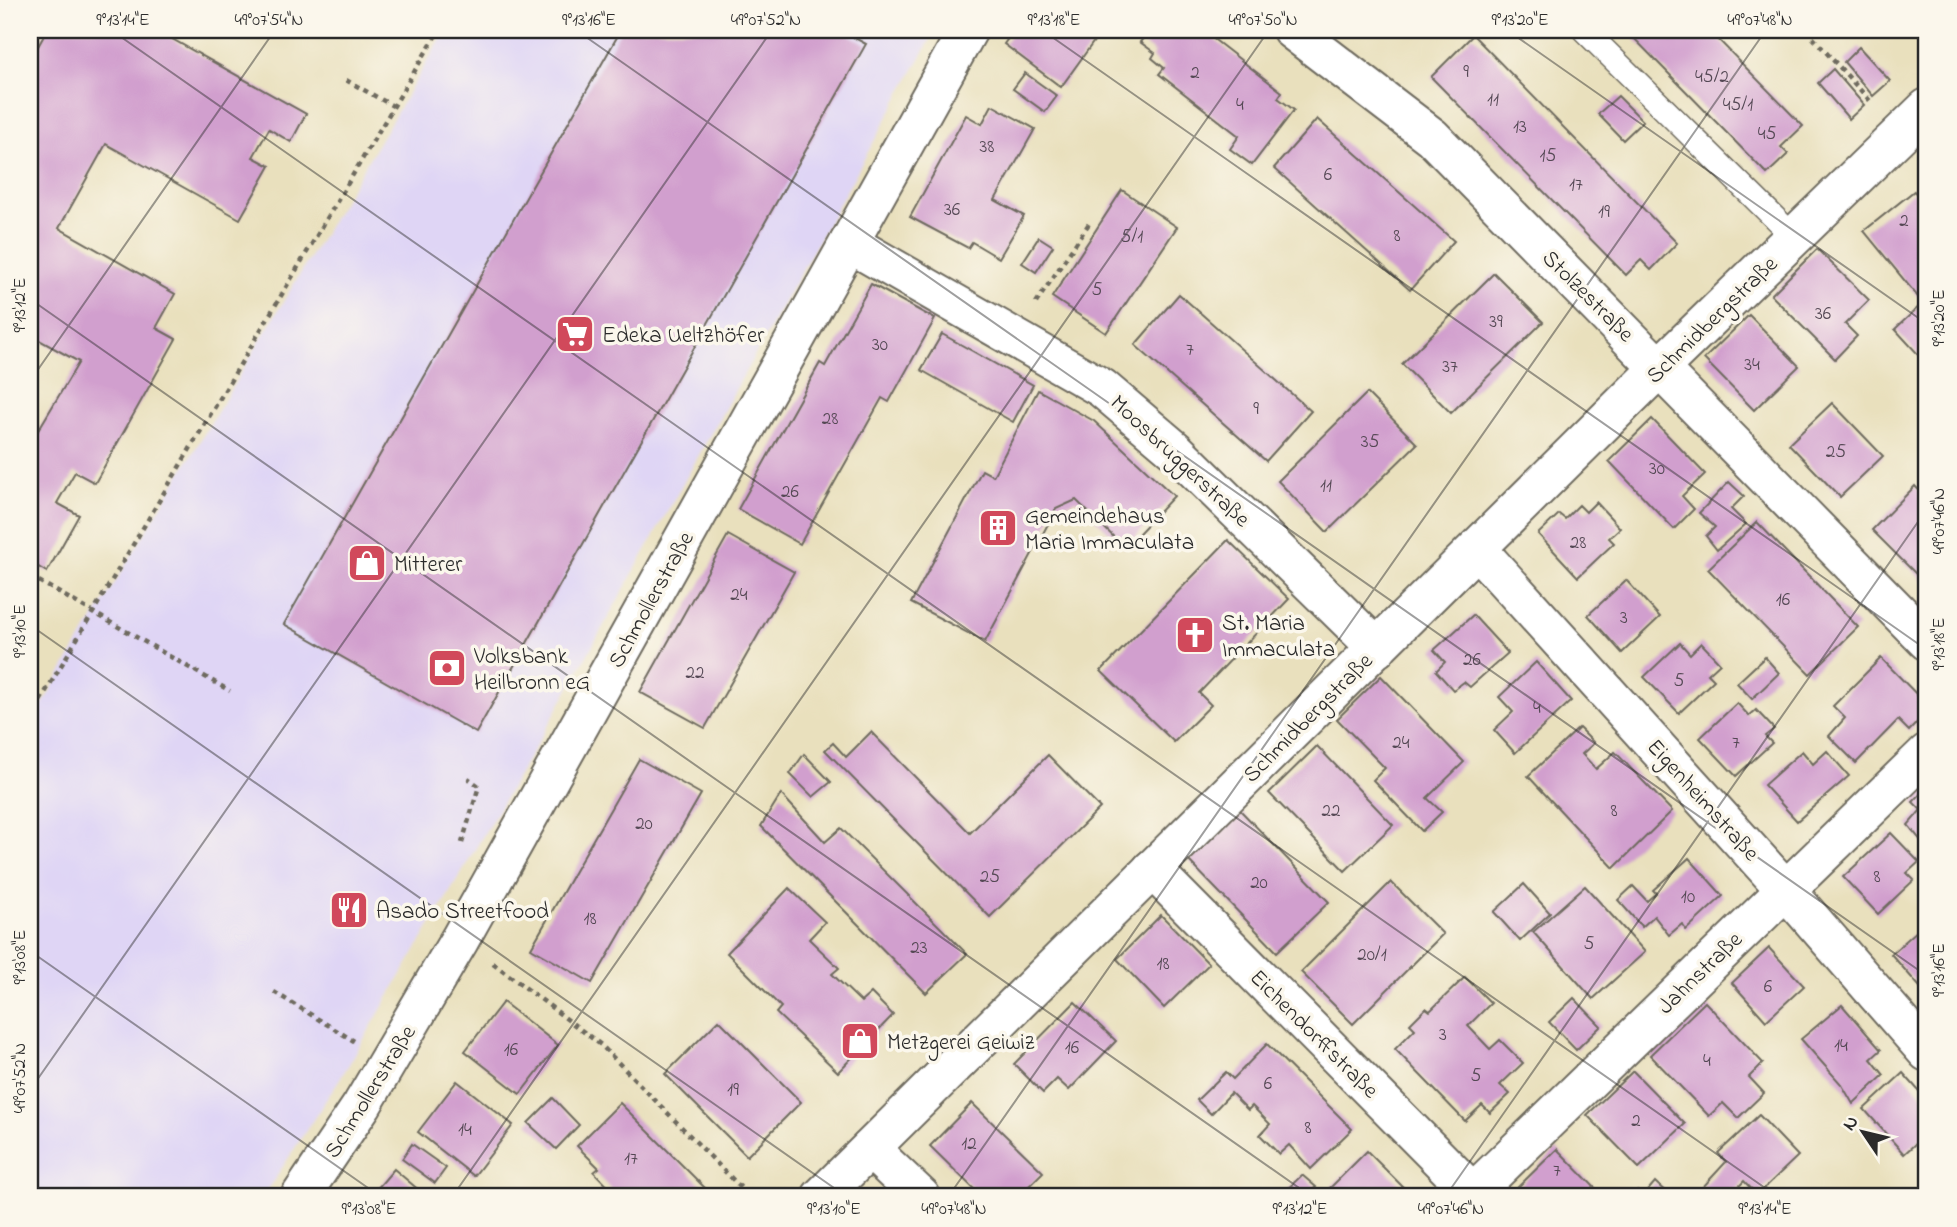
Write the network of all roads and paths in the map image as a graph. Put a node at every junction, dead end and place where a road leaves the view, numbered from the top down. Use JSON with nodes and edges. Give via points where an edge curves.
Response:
{"nodes":[{"id":1,"x":439,"y":30,"type":"edge"},
{"id":2,"x":968,"y":30,"type":"edge"},
{"id":3,"x":1292,"y":30,"type":"edge"},
{"id":4,"x":1584,"y":30,"type":"edge"},
{"id":5,"x":1806,"y":30,"type":"edge"},
{"id":6,"x":346,"y":80,"type":"dead end"},
{"id":7,"x":393,"y":106,"type":"junction"},
{"id":8,"x":1916,"y":130,"type":"edge"},
{"id":9,"x":1090,"y":222,"type":"dead end"},
{"id":10,"x":1795,"y":238,"type":"junction"},
{"id":11,"x":849,"y":243,"type":"junction"},
{"id":12,"x":1014,"y":335,"type":"junction"},
{"id":13,"x":1660,"y":367,"type":"junction"},
{"id":14,"x":1478,"y":549,"type":"junction"},
{"id":15,"x":30,"y":576,"type":"edge"},
{"id":16,"x":92,"y":614,"type":"junction"},
{"id":17,"x":1927,"y":641,"type":"edge"},
{"id":18,"x":1377,"y":648,"type":"junction"},
{"id":19,"x":230,"y":691,"type":"dead end"},
{"id":20,"x":30,"y":718,"type":"edge"},
{"id":21,"x":1927,"y":753,"type":"edge"},
{"id":22,"x":1152,"y":869,"type":"junction"},
{"id":23,"x":1785,"y":889,"type":"junction"},
{"id":24,"x":460,"y":939,"type":"junction"},
{"id":25,"x":274,"y":992,"type":"dead end"},
{"id":26,"x":1927,"y":1052,"type":"edge"},
{"id":27,"x":388,"y":1062,"type":"junction"},
{"id":28,"x":870,"y":1149,"type":"junction"},
{"id":29,"x":1475,"y":1195,"type":"edge"},
{"id":30,"x":300,"y":1197,"type":"edge"},
{"id":31,"x":750,"y":1197,"type":"edge"},
{"id":32,"x":821,"y":1197,"type":"edge"},
{"id":33,"x":921,"y":1197,"type":"edge"}],
"edges":[{"from":1,"to":7,"type":"path"},
{"from":2,"to":11,"type":"street","name":"Schmollerstraße"},
{"from":3,"to":13,"type":"street","name":"Stolzestraße","via":[[1432,137]]},
{"from":4,"to":10,"type":"lane","name":"Schmidbergstraße"},
{"from":5,"to":8,"type":"path"},
{"from":6,"to":7,"type":"path"},
{"from":7,"to":16,"type":"path"},
{"from":8,"to":10,"type":"street","name":"Schmidbergstraße"},
{"from":9,"to":12,"type":"path"},
{"from":10,"to":13,"type":"street","name":"Schmidbergstraße"},
{"from":11,"to":12,"type":"street","name":"Moosbruggerstraße"},
{"from":11,"to":24,"type":"street","name":"Schmollerstraße"},
{"from":12,"to":18,"type":"street","name":"Moosbruggerstraße","via":[[1132,411]]},
{"from":13,"to":14,"type":"street","name":"Schmidbergstraße"},
{"from":13,"to":17,"type":"street","name":"Stolzestraße"},
{"from":14,"to":18,"type":"street","name":"Schmidbergstraße"},
{"from":14,"to":23,"type":"street","name":"Eigenheimstraße"},
{"from":15,"to":16,"type":"path"},
{"from":16,"to":19,"type":"path"},
{"from":16,"to":20,"type":"path"},
{"from":18,"to":22,"type":"street","name":"Schmidbergstraße"},
{"from":21,"to":23,"type":"street","name":"Jahnstraße"},
{"from":22,"to":28,"type":"street","name":"Schmidbergstraße"},
{"from":22,"to":29,"type":"street","name":"Eichendorffstraße"},
{"from":23,"to":26,"type":"street","name":"Eigenheimstraße"},
{"from":23,"to":29,"type":"street","name":"Jahnstraße"},
{"from":24,"to":27,"type":"street","name":"Schmollerstraße"},
{"from":24,"to":31,"type":"path","via":[[601,1045]]},
{"from":25,"to":27,"type":"path"},
{"from":27,"to":30,"type":"street","name":"Schmollerstraße"},
{"from":28,"to":32,"type":"street","name":"Schmidbergstraße"},
{"from":28,"to":33,"type":"street"}]}
